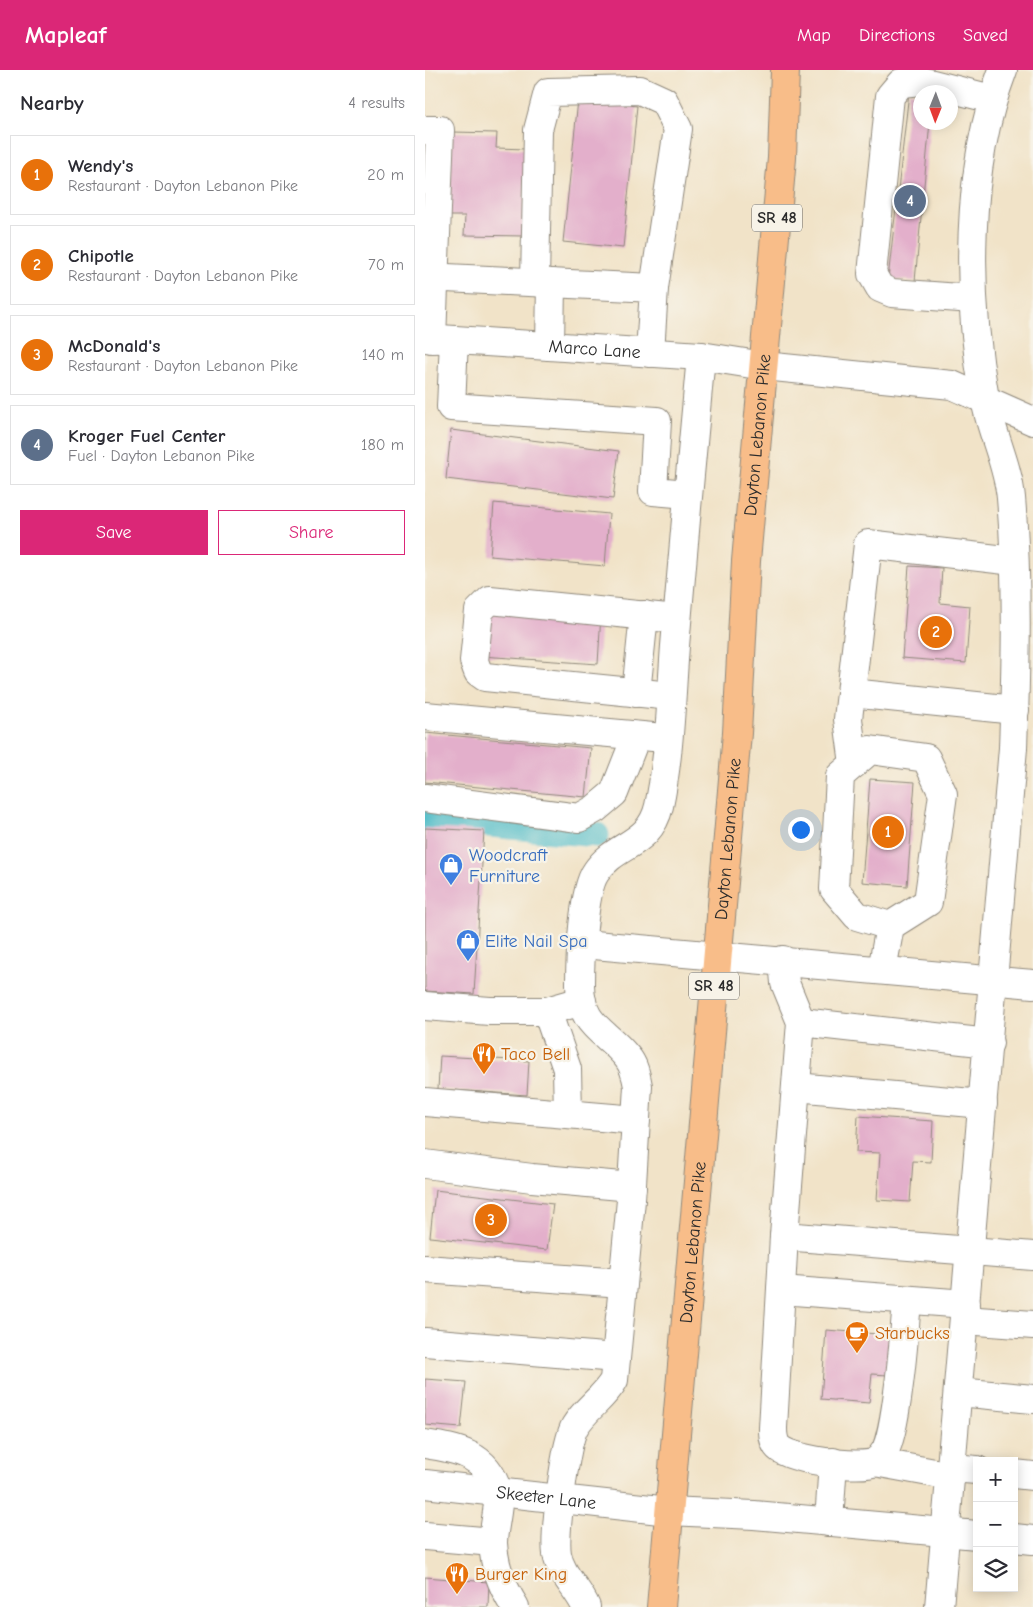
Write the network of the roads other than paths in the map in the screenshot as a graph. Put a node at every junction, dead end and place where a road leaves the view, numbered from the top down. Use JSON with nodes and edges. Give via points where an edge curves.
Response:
{"nodes":[{"id":1,"x":785,"y":70,"type":"edge"},
{"id":2,"x":996,"y":78,"type":"edge"},
{"id":3,"x":425,"y":130,"type":"edge"},
{"id":4,"x":429,"y":278,"type":"edge"},
{"id":5,"x":543,"y":283,"type":"junction"},
{"id":6,"x":654,"y":288,"type":"junction"},
{"id":7,"x":973,"y":299,"type":"junction"},
{"id":8,"x":437,"y":339,"type":"edge"},
{"id":9,"x":550,"y":346,"type":"junction"},
{"id":10,"x":650,"y":353,"type":"junction"},
{"id":11,"x":701,"y":356,"type":"junction"},
{"id":12,"x":764,"y":366,"type":"junction"},
{"id":13,"x":985,"y":400,"type":"junction"},
{"id":14,"x":1033,"y":421,"type":"edge"},
{"id":15,"x":688,"y":494,"type":"junction"},
{"id":16,"x":1014,"y":561,"type":"junction"},
{"id":17,"x":644,"y":615,"type":"junction"},
{"id":18,"x":677,"y":619,"type":"junction"},
{"id":19,"x":636,"y":693,"type":"junction"},
{"id":20,"x":851,"y":693,"type":"junction"},
{"id":21,"x":671,"y":696,"type":"junction"},
{"id":22,"x":1015,"y":710,"type":"junction"},
{"id":23,"x":425,"y":716,"type":"edge"},
{"id":24,"x":636,"y":737,"type":"junction"},
{"id":25,"x":669,"y":738,"type":"junction"},
{"id":26,"x":854,"y":764,"type":"junction"},
{"id":27,"x":425,"y":798,"type":"edge"},
{"id":28,"x":890,"y":926,"type":"junction"},
{"id":29,"x":583,"y":944,"type":"junction"},
{"id":30,"x":717,"y":954,"type":"junction"},
{"id":31,"x":783,"y":960,"type":"junction"},
{"id":32,"x":882,"y":970,"type":"junction"},
{"id":33,"x":994,"y":980,"type":"junction"},
{"id":34,"x":1033,"y":984,"type":"edge"},
{"id":35,"x":582,"y":1001,"type":"junction"},
{"id":36,"x":425,"y":1006,"type":"edge"},
{"id":37,"x":547,"y":1011,"type":"junction"},
{"id":38,"x":801,"y":1022,"type":"junction"},
{"id":39,"x":989,"y":1043,"type":"junction"},
{"id":40,"x":796,"y":1087,"type":"junction"},
{"id":41,"x":425,"y":1102,"type":"edge"},
{"id":42,"x":983,"y":1104,"type":"junction"},
{"id":43,"x":568,"y":1114,"type":"junction"},
{"id":44,"x":636,"y":1120,"type":"junction"},
{"id":45,"x":425,"y":1164,"type":"edge"},
{"id":46,"x":632,"y":1187,"type":"junction"},
{"id":47,"x":784,"y":1236,"type":"junction"},
{"id":48,"x":970,"y":1252,"type":"junction"},
{"id":49,"x":1033,"y":1256,"type":"edge"},
{"id":50,"x":425,"y":1269,"type":"edge"},
{"id":51,"x":623,"y":1283,"type":"junction"},
{"id":52,"x":781,"y":1290,"type":"junction"},
{"id":53,"x":907,"y":1300,"type":"junction"},
{"id":54,"x":965,"y":1312,"type":"junction"},
{"id":55,"x":1033,"y":1325,"type":"edge"},
{"id":56,"x":425,"y":1342,"type":"edge"},
{"id":57,"x":616,"y":1358,"type":"junction"},
{"id":58,"x":958,"y":1392,"type":"junction"},
{"id":59,"x":1033,"y":1399,"type":"edge"},
{"id":60,"x":425,"y":1444,"type":"edge"},
{"id":61,"x":833,"y":1462,"type":"junction"},
{"id":62,"x":875,"y":1462,"type":"junction"},
{"id":63,"x":960,"y":1471,"type":"edge"},
{"id":64,"x":1018,"y":1474,"type":"edge"},
{"id":65,"x":1033,"y":1476,"type":"edge"},
{"id":66,"x":425,"y":1484,"type":"edge"},
{"id":67,"x":497,"y":1491,"type":"junction"},
{"id":68,"x":561,"y":1498,"type":"junction"},
{"id":69,"x":669,"y":1511,"type":"junction"},
{"id":70,"x":829,"y":1522,"type":"junction"},
{"id":71,"x":946,"y":1532,"type":"junction"},
{"id":72,"x":973,"y":1535,"type":"edge"},
{"id":73,"x":425,"y":1536,"type":"edge"},
{"id":74,"x":1018,"y":1538,"type":"edge"},
{"id":75,"x":1033,"y":1540,"type":"edge"},
{"id":76,"x":493,"y":1542,"type":"junction"},
{"id":77,"x":515,"y":1607,"type":"edge"},
{"id":78,"x":586,"y":1607,"type":"edge"},
{"id":79,"x":661,"y":1607,"type":"edge"},
{"id":80,"x":939,"y":1607,"type":"edge"}],
"edges":[{"from":1,"to":12,"type":"main road","name":"Dayton Lebanon Pike","number":"SR 48","via":[[782,158]]},
{"from":2,"to":7,"type":"street","via":[[980,154],[971,282]]},
{"from":2,"to":7,"type":"street","via":[[901,83],[890,96],[872,274],[880,288],[892,293]]},
{"from":3,"to":4,"type":"street","via":[[440,130]]},
{"from":4,"to":5,"type":"street"},
{"from":4,"to":8,"type":"street"},
{"from":5,"to":6,"type":"street"},
{"from":5,"to":6,"type":"street","via":[[538,130],[548,92],[640,90],[664,101],[678,129]]},
{"from":5,"to":9,"type":"street"},
{"from":6,"to":10,"type":"street"},
{"from":7,"to":13,"type":"street"},
{"from":8,"to":9,"type":"street","name":"Marco Lane"},
{"from":8,"to":15,"type":"street","via":[[451,407],[657,421],[653,491]]},
{"from":9,"to":10,"type":"street","name":"Marco Lane"},
{"from":10,"to":11,"type":"street","name":"Marco Lane"},
{"from":11,"to":12,"type":"street","name":"Marco Lane"},
{"from":11,"to":15,"type":"street"},
{"from":12,"to":13,"type":"street","name":"Marco Lane","via":[[952,385]]},
{"from":12,"to":30,"type":"main road","name":"Dayton Lebanon Pike","number":"SR 48"},
{"from":13,"to":14,"type":"street","name":"Marco Lane"},
{"from":13,"to":16,"type":"street","via":[[1011,496]]},
{"from":15,"to":18,"type":"street"},
{"from":16,"to":20,"type":"street","via":[[868,544]]},
{"from":16,"to":22,"type":"street","via":[[1018,621]]},
{"from":17,"to":18,"type":"street"},
{"from":17,"to":19,"type":"street"},
{"from":17,"to":19,"type":"street","via":[[490,600],[479,611],[478,619],[474,661],[478,672],[485,677]]},
{"from":18,"to":21,"type":"street"},
{"from":19,"to":21,"type":"street"},
{"from":20,"to":22,"type":"street"},
{"from":20,"to":26,"type":"street","via":[[848,718]]},
{"from":21,"to":25,"type":"street"},
{"from":22,"to":33,"type":"street"},
{"from":23,"to":24,"type":"street"},
{"from":24,"to":25,"type":"street"},
{"from":24,"to":27,"type":"street","via":[[614,793],[595,810],[579,818]]},
{"from":25,"to":29,"type":"street","via":[[657,815],[649,830],[606,859],[595,872],[588,888]]},
{"from":26,"to":28,"type":"street","via":[[840,776],[834,889],[857,916]]},
{"from":26,"to":28,"type":"street","via":[[870,750],[926,758],[943,794],[928,902]]},
{"from":28,"to":32,"type":"street"},
{"from":29,"to":30,"type":"street"},
{"from":29,"to":35,"type":"street"},
{"from":30,"to":31,"type":"street"},
{"from":30,"to":69,"type":"main road","name":"Dayton Lebanon Pike","number":"SR 48"},
{"from":31,"to":32,"type":"street"},
{"from":31,"to":38,"type":"street","via":[[785,982]]},
{"from":32,"to":33,"type":"street"},
{"from":33,"to":34,"type":"street"},
{"from":33,"to":39,"type":"street"},
{"from":35,"to":37,"type":"street"},
{"from":35,"to":44,"type":"street","via":[[588,1018],[627,1056],[635,1070],[638,1086]]},
{"from":36,"to":37,"type":"street"},
{"from":37,"to":43,"type":"street","via":[[567,1069]]},
{"from":38,"to":39,"type":"street"},
{"from":38,"to":40,"type":"street"},
{"from":39,"to":42,"type":"street"},
{"from":40,"to":42,"type":"street"},
{"from":40,"to":47,"type":"street"},
{"from":41,"to":43,"type":"street"},
{"from":42,"to":48,"type":"street"},
{"from":43,"to":44,"type":"street"},
{"from":44,"to":46,"type":"street"},
{"from":45,"to":46,"type":"street"},
{"from":46,"to":51,"type":"street"},
{"from":47,"to":48,"type":"street"},
{"from":47,"to":52,"type":"street"},
{"from":48,"to":49,"type":"street"},
{"from":48,"to":54,"type":"street"},
{"from":50,"to":51,"type":"street"},
{"from":51,"to":57,"type":"street"},
{"from":52,"to":53,"type":"street"},
{"from":52,"to":61,"type":"street","via":[[773,1439],[777,1448],[806,1460]]},
{"from":53,"to":54,"type":"street"},
{"from":53,"to":62,"type":"street","via":[[905,1338],[887,1445]]},
{"from":54,"to":55,"type":"street"},
{"from":54,"to":58,"type":"street"},
{"from":56,"to":57,"type":"street"},
{"from":57,"to":68,"type":"street","via":[[614,1380],[574,1427],[567,1446]]},
{"from":58,"to":59,"type":"street"},
{"from":58,"to":63,"type":"street"},
{"from":60,"to":67,"type":"street","via":[[453,1448],[471,1455],[484,1467]]},
{"from":61,"to":62,"type":"street"},
{"from":61,"to":70,"type":"street"},
{"from":62,"to":63,"type":"street"},
{"from":63,"to":71,"type":"street"},
{"from":64,"to":65,"type":"street"},
{"from":66,"to":67,"type":"street","name":"Skeeter Lane"},
{"from":67,"to":68,"type":"street","name":"Skeeter Lane"},
{"from":67,"to":76,"type":"street"},
{"from":68,"to":69,"type":"street","name":"Skeeter Lane"},
{"from":68,"to":78,"type":"street","via":[[557,1554],[565,1577]]},
{"from":69,"to":70,"type":"street","name":"Skeeter Lane","via":[[754,1514]]},
{"from":69,"to":79,"type":"main road","name":"Dayton Lebanon Pike","number":"SR 48"},
{"from":70,"to":71,"type":"street","name":"Skeeter Lane"},
{"from":71,"to":72,"type":"street","name":"Skeeter Lane"},
{"from":71,"to":80,"type":"street"},
{"from":73,"to":76,"type":"street"},
{"from":74,"to":75,"type":"street"},
{"from":76,"to":77,"type":"street","via":[[503,1588]]}]}
